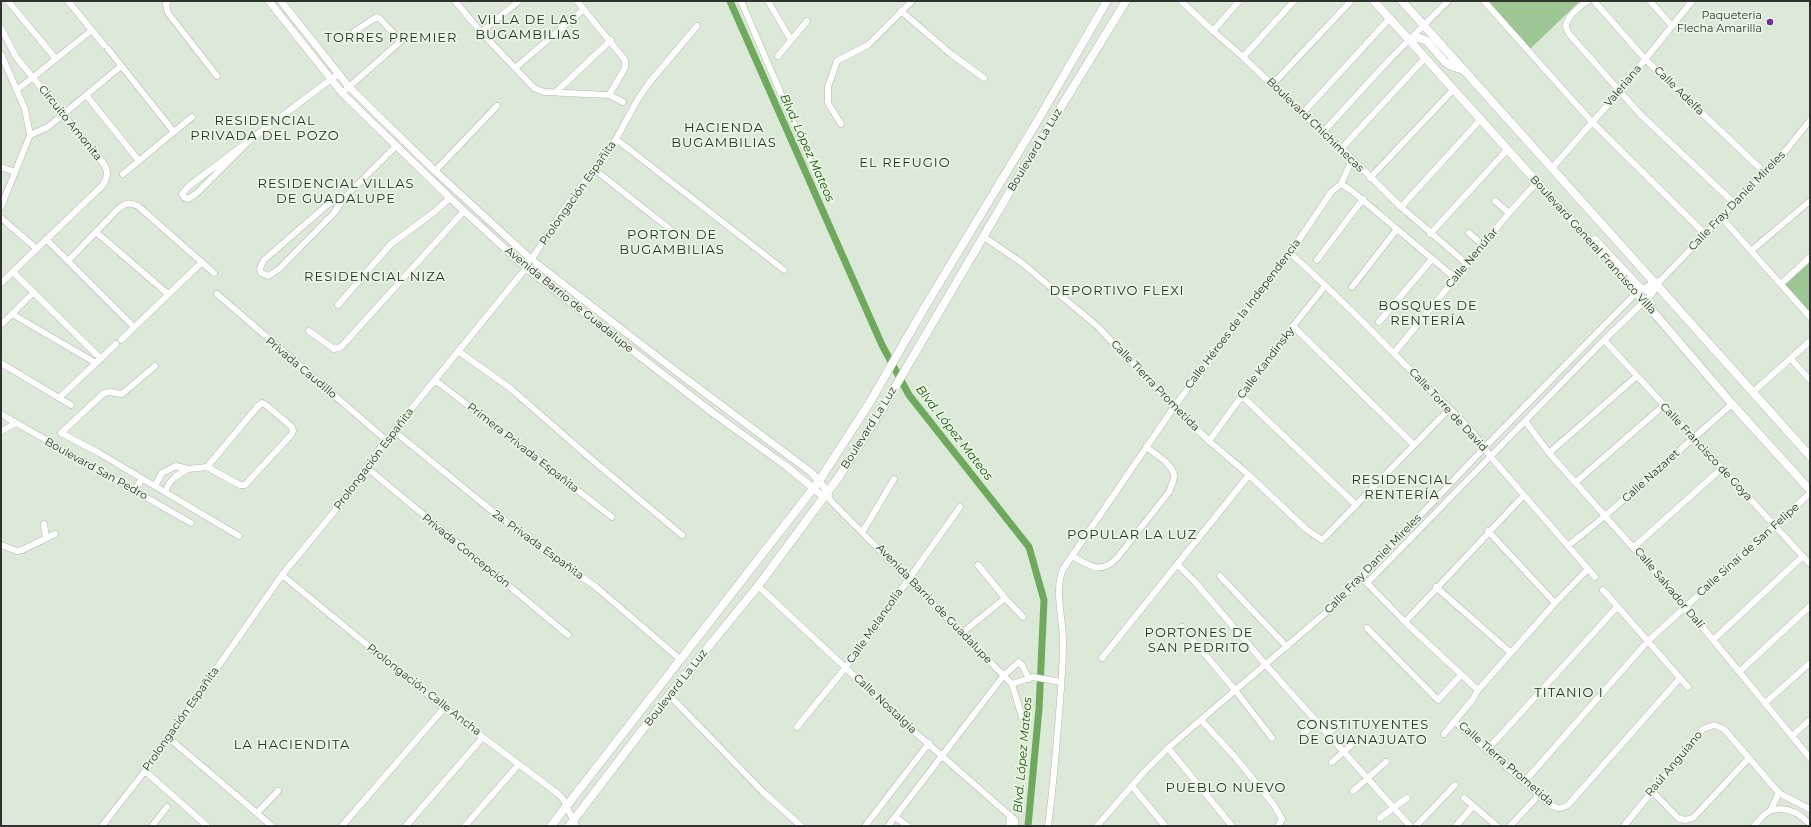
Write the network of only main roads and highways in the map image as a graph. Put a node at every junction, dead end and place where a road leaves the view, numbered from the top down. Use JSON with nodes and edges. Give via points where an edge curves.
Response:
{"nodes":[{"id":1,"x":1107,"y":1,"type":"edge"},
{"id":2,"x":1126,"y":1,"type":"edge"},
{"id":3,"x":1374,"y":1,"type":"edge"},
{"id":4,"x":1402,"y":1,"type":"edge"},
{"id":5,"x":1409,"y":39,"type":"junction"},
{"id":6,"x":1461,"y":69,"type":"junction"},
{"id":7,"x":1658,"y":283,"type":"junction"},
{"id":8,"x":1638,"y":291,"type":"junction"},
{"id":9,"x":870,"y":402,"type":"junction"},
{"id":10,"x":881,"y":410,"type":"junction"},
{"id":11,"x":1810,"y":456,"type":"edge"},
{"id":12,"x":1810,"y":490,"type":"edge"},
{"id":13,"x":573,"y":824,"type":"edge"},
{"id":14,"x":551,"y":826,"type":"edge"}],
"edges":[{"from":1,"to":9,"type":"main road","name":"Boulevard La Luz"},
{"from":2,"to":10,"type":"main road","name":"Boulevard La Luz"},
{"from":3,"to":5,"type":"main road","name":"Boulevard General Francisco Villa"},
{"from":4,"to":6,"type":"main road","name":"Boulevard General Francisco Villa"},
{"from":5,"to":6,"type":"main road","via":[[1420,38],[1427,41],[1445,62]]},
{"from":5,"to":8,"type":"main road","name":"Boulevard General Francisco Villa","via":[[1581,232]]},
{"from":6,"to":7,"type":"main road","name":"Boulevard General Francisco Villa"},
{"from":7,"to":8,"type":"main road","via":[[1648,290]]},
{"from":7,"to":11,"type":"main road","name":"Boulevard General Francisco Villa"},
{"from":8,"to":12,"type":"main road","name":"Boulevard General Francisco Villa","via":[[1644,302],[1732,404]]},
{"from":9,"to":10,"type":"main road"},
{"from":9,"to":14,"type":"main road","name":"Boulevard La Luz","via":[[814,489]]},
{"from":10,"to":13,"type":"main road","name":"Boulevard La Luz","via":[[827,496],[669,695]]}]}
